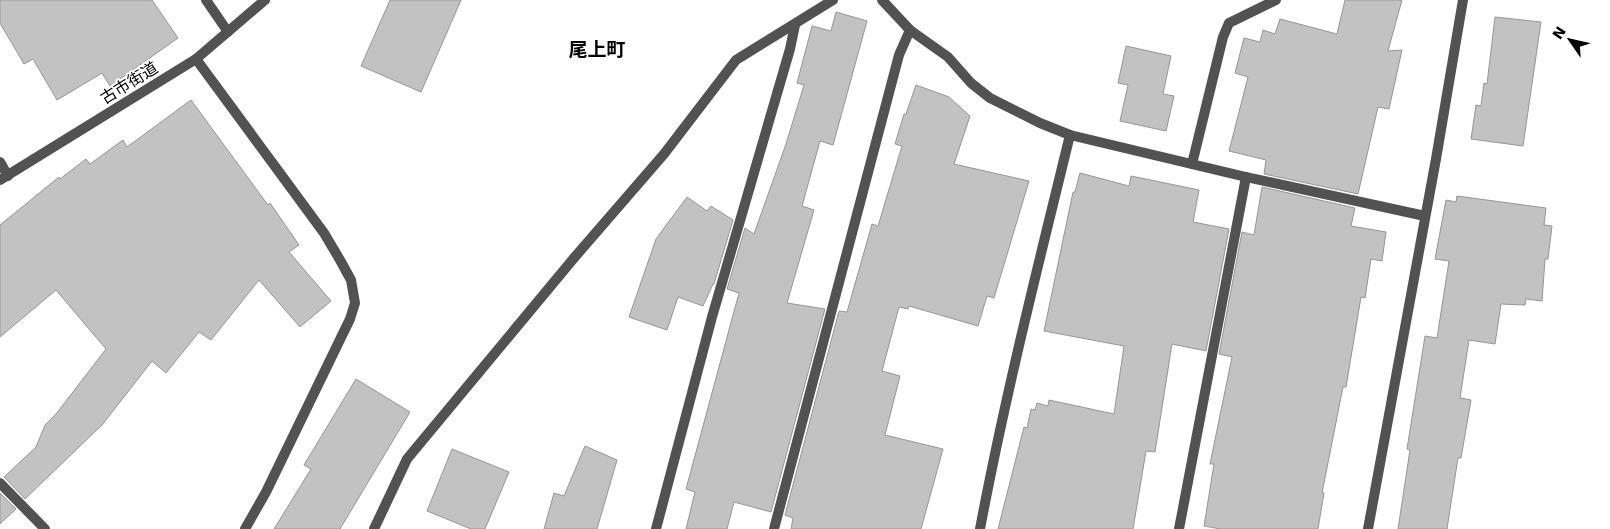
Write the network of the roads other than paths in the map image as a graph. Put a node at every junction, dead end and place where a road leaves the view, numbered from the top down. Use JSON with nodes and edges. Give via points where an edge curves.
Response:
{"nodes":[{"id":1,"x":206,"y":0,"type":"edge"},
{"id":2,"x":265,"y":0,"type":"edge"},
{"id":3,"x":834,"y":0,"type":"edge"},
{"id":4,"x":882,"y":0,"type":"edge"},
{"id":5,"x":1276,"y":0,"type":"edge"},
{"id":6,"x":1464,"y":0,"type":"edge"},
{"id":7,"x":795,"y":25,"type":"junction"},
{"id":8,"x":910,"y":30,"type":"junction"},
{"id":9,"x":228,"y":32,"type":"junction"},
{"id":10,"x":196,"y":59,"type":"junction"},
{"id":11,"x":1070,"y":135,"type":"junction"},
{"id":12,"x":0,"y":162,"type":"edge"},
{"id":13,"x":1192,"y":164,"type":"junction"},
{"id":14,"x":1246,"y":177,"type":"junction"},
{"id":15,"x":4,"y":178,"type":"edge"},
{"id":16,"x":1425,"y":216,"type":"junction"},
{"id":17,"x":0,"y":483,"type":"edge"},
{"id":18,"x":40,"y":527,"type":"edge"},
{"id":19,"x":245,"y":529,"type":"edge"},
{"id":20,"x":374,"y":529,"type":"edge"},
{"id":21,"x":656,"y":529,"type":"edge"},
{"id":22,"x":774,"y":529,"type":"edge"},
{"id":23,"x":980,"y":529,"type":"edge"},
{"id":24,"x":1179,"y":529,"type":"edge"},
{"id":25,"x":1368,"y":529,"type":"edge"}],
"edges":[{"from":1,"to":9,"type":"street"},
{"from":2,"to":9,"type":"street","name":"古市街道"},
{"from":3,"to":7,"type":"street"},
{"from":4,"to":8,"type":"street"},
{"from":5,"to":13,"type":"street","via":[[1228,23]]},
{"from":6,"to":16,"type":"street"},
{"from":7,"to":20,"type":"street","via":[[736,60],[664,154],[407,459]]},
{"from":7,"to":21,"type":"street"},
{"from":8,"to":11,"type":"street","via":[[948,57],[971,83],[990,98]]},
{"from":8,"to":22,"type":"street","via":[[899,55]]},
{"from":9,"to":10,"type":"street","name":"古市街道"},
{"from":10,"to":15,"type":"street","name":"古市街道"},
{"from":10,"to":19,"type":"street","via":[[324,232],[351,280],[355,303],[350,319]]},
{"from":11,"to":13,"type":"street"},
{"from":11,"to":23,"type":"street","via":[[1020,341]]},
{"from":12,"to":15,"type":"street"},
{"from":13,"to":14,"type":"street"},
{"from":14,"to":16,"type":"street"},
{"from":14,"to":24,"type":"street"},
{"from":16,"to":25,"type":"street"},
{"from":17,"to":18,"type":"street"}]}
